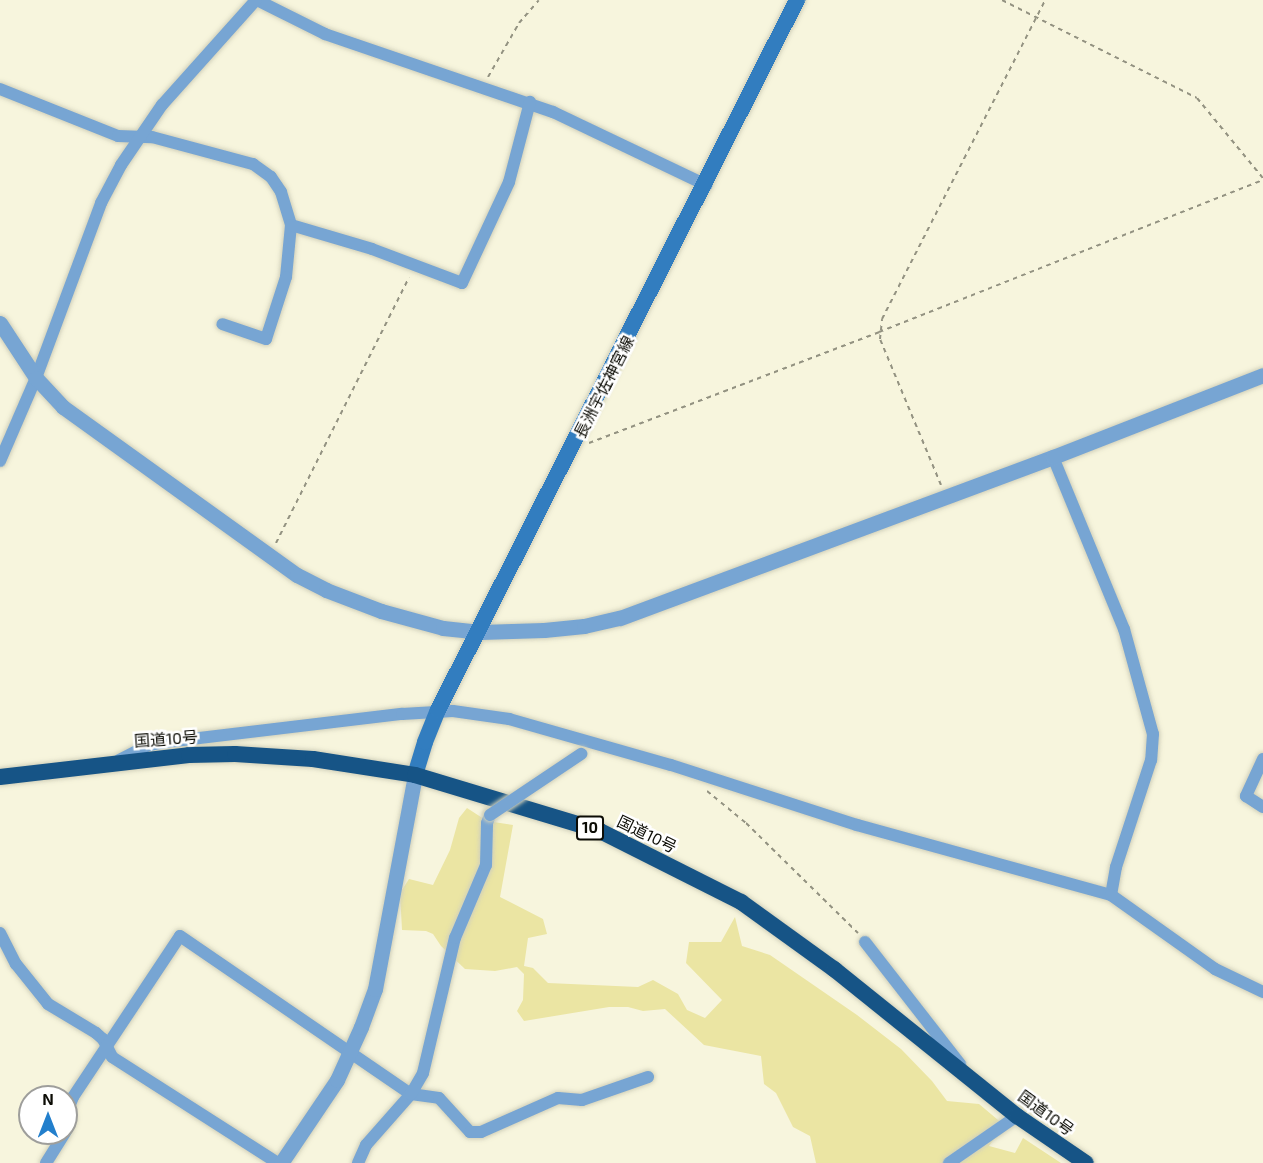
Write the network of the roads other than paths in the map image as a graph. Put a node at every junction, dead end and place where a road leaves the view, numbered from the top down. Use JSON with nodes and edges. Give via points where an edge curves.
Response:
{"nodes":[{"id":1,"x":257,"y":0,"type":"edge"},
{"id":2,"x":797,"y":0,"type":"edge"},
{"id":3,"x":0,"y":89,"type":"edge"},
{"id":4,"x":530,"y":102,"type":"junction"},
{"id":5,"x":140,"y":137,"type":"junction"},
{"id":6,"x":706,"y":185,"type":"junction"},
{"id":7,"x":291,"y":225,"type":"junction"},
{"id":8,"x":0,"y":323,"type":"edge"},
{"id":9,"x":222,"y":324,"type":"dead end"},
{"id":10,"x":1263,"y":375,"type":"edge"},
{"id":11,"x":36,"y":378,"type":"junction"},
{"id":12,"x":1053,"y":457,"type":"junction"},
{"id":13,"x":0,"y":461,"type":"edge"},
{"id":14,"x":480,"y":632,"type":"junction"},
{"id":15,"x":438,"y":711,"type":"junction"},
{"id":16,"x":597,"y":744,"type":"junction"},
{"id":17,"x":1263,"y":759,"type":"edge"},
{"id":18,"x":114,"y":762,"type":"junction"},
{"id":19,"x":415,"y":775,"type":"junction"},
{"id":20,"x":0,"y":777,"type":"edge"},
{"id":21,"x":1263,"y":807,"type":"edge"},
{"id":22,"x":1111,"y":895,"type":"junction"},
{"id":23,"x":0,"y":933,"type":"edge"},
{"id":24,"x":865,"y":942,"type":"road end"},
{"id":25,"x":1263,"y":992,"type":"edge"},
{"id":26,"x":106,"y":1049,"type":"junction"},
{"id":27,"x":351,"y":1051,"type":"junction"},
{"id":28,"x":969,"y":1075,"type":"junction"},
{"id":29,"x":648,"y":1077,"type":"dead end"},
{"id":30,"x":78,"y":1091,"type":"edge"},
{"id":31,"x":411,"y":1094,"type":"junction"},
{"id":32,"x":1017,"y":1116,"type":"junction"},
{"id":33,"x":57,"y":1145,"type":"edge"},
{"id":34,"x":46,"y":1163,"type":"edge"},
{"id":35,"x":279,"y":1163,"type":"edge"},
{"id":36,"x":358,"y":1163,"type":"edge"},
{"id":37,"x":950,"y":1163,"type":"edge"},
{"id":38,"x":1086,"y":1163,"type":"edge"}],
"edges":[{"from":1,"to":4,"type":"street","via":[[325,34]]},
{"from":1,"to":5,"type":"street","via":[[162,105]]},
{"from":2,"to":6,"type":"main road","name":"長洲宇佐神宮線"},
{"from":3,"to":5,"type":"street","via":[[118,136]]},
{"from":4,"to":6,"type":"street"},
{"from":4,"to":7,"type":"street","via":[[509,182],[462,284],[372,249]]},
{"from":5,"to":7,"type":"street","via":[[253,164],[271,177],[281,192]]},
{"from":5,"to":11,"type":"street","via":[[101,203]]},
{"from":6,"to":14,"type":"main road","name":"長洲宇佐神宮線"},
{"from":7,"to":9,"type":"street","via":[[286,277],[266,339]]},
{"from":8,"to":11,"type":"street"},
{"from":10,"to":12,"type":"street"},
{"from":11,"to":13,"type":"street"},
{"from":11,"to":14,"type":"street","via":[[74,415],[307,580],[352,602],[443,628]]},
{"from":12,"to":14,"type":"street","via":[[620,618],[584,626]]},
{"from":12,"to":22,"type":"street","via":[[1124,629],[1153,734],[1151,760],[1116,867]]},
{"from":14,"to":15,"type":"main road","name":"長洲宇佐神宮線"},
{"from":15,"to":16,"type":"street","via":[[509,719]]},
{"from":15,"to":18,"type":"street","via":[[166,742],[149,745]]},
{"from":15,"to":19,"type":"main road","name":"長洲宇佐神宮線"},
{"from":16,"to":22,"type":"street","via":[[856,825]]},
{"from":16,"to":31,"type":"street","bridge":true,"via":[[490,815],[486,865],[455,938],[423,1073]]},
{"from":17,"to":21,"type":"street","via":[[1246,796]]},
{"from":18,"to":19,"type":"highway","name":"国道10号","number":"10","via":[[189,755],[256,755],[345,763]]},
{"from":18,"to":20,"type":"highway","name":"国道10号","number":"10"},
{"from":19,"to":27,"type":"street","via":[[375,989]]},
{"from":19,"to":28,"type":"highway","name":"国道10号","number":"10","via":[[600,831],[714,886],[834,969]]},
{"from":22,"to":25,"type":"street","via":[[1215,969]]},
{"from":23,"to":26,"type":"street","via":[[20,970],[48,1004],[96,1033]]},
{"from":24,"to":28,"type":"street"},
{"from":26,"to":27,"type":"street","via":[[180,936]]},
{"from":26,"to":30,"type":"street"},
{"from":26,"to":35,"type":"street","via":[[112,1057]]},
{"from":27,"to":31,"type":"street"},
{"from":27,"to":35,"type":"street","via":[[320,1107]]},
{"from":28,"to":32,"type":"highway","name":"国道10号","number":"10"},
{"from":29,"to":31,"type":"street","via":[[582,1100],[558,1098],[474,1133],[439,1098]]},
{"from":31,"to":36,"type":"street","via":[[374,1135]]},
{"from":32,"to":37,"type":"street"},
{"from":32,"to":38,"type":"highway","name":"国道10号","number":"10"},
{"from":33,"to":34,"type":"street"}]}
